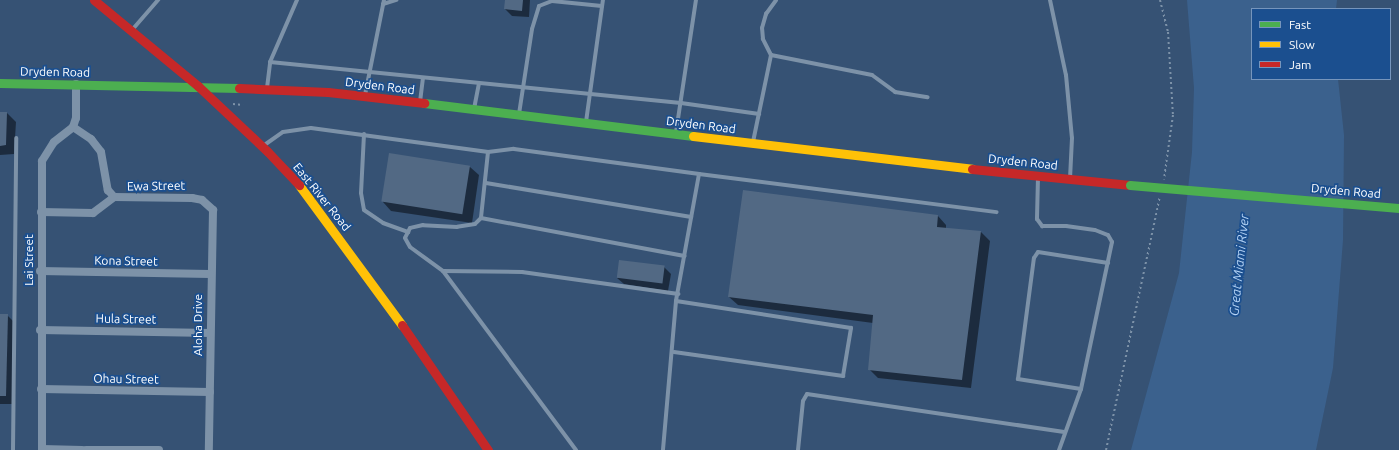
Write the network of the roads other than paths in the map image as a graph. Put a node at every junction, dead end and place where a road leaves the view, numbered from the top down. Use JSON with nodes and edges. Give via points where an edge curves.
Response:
{"nodes":[{"id":1,"x":94,"y":0,"type":"edge"},
{"id":2,"x":158,"y":0,"type":"edge"},
{"id":3,"x":297,"y":0,"type":"edge"},
{"id":4,"x":396,"y":0,"type":"edge"},
{"id":5,"x":603,"y":0,"type":"edge"},
{"id":6,"x":696,"y":0,"type":"edge"},
{"id":7,"x":776,"y":0,"type":"edge"},
{"id":8,"x":1050,"y":0,"type":"edge"},
{"id":9,"x":384,"y":2,"type":"edge"},
{"id":10,"x":602,"y":6,"type":"junction"},
{"id":11,"x":131,"y":32,"type":"junction"},
{"id":12,"x":771,"y":55,"type":"junction"},
{"id":13,"x":270,"y":62,"type":"junction"},
{"id":14,"x":369,"y":72,"type":"junction"},
{"id":15,"x":423,"y":78,"type":"junction"},
{"id":16,"x":0,"y":83,"type":"edge"},
{"id":17,"x":76,"y":84,"type":"junction"},
{"id":18,"x":479,"y":84,"type":"junction"},
{"id":19,"x":198,"y":86,"type":"junction"},
{"id":20,"x":267,"y":89,"type":"junction"},
{"id":21,"x":523,"y":89,"type":"junction"},
{"id":22,"x":590,"y":94,"type":"junction"},
{"id":23,"x":365,"y":97,"type":"junction"},
{"id":24,"x":928,"y":97,"type":"dead end"},
{"id":25,"x":419,"y":103,"type":"junction"},
{"id":26,"x":681,"y":103,"type":"junction"},
{"id":27,"x":474,"y":110,"type":"junction"},
{"id":28,"x":759,"y":114,"type":"junction"},
{"id":29,"x":519,"y":115,"type":"junction"},
{"id":30,"x":586,"y":123,"type":"junction"},
{"id":31,"x":73,"y":127,"type":"junction"},
{"id":32,"x":364,"y":134,"type":"junction"},
{"id":33,"x":676,"y":134,"type":"junction"},
{"id":34,"x":16,"y":138,"type":"dead end"},
{"id":35,"x":753,"y":143,"type":"junction"},
{"id":36,"x":262,"y":146,"type":"junction"},
{"id":37,"x":488,"y":152,"type":"junction"},
{"id":38,"x":699,"y":174,"type":"junction"},
{"id":39,"x":1038,"y":176,"type":"junction"},
{"id":40,"x":1070,"y":179,"type":"junction"},
{"id":41,"x":486,"y":183,"type":"junction"},
{"id":42,"x":114,"y":197,"type":"junction"},
{"id":43,"x":206,"y":203,"type":"joint"},
{"id":44,"x":1399,"y":208,"type":"edge"},
{"id":45,"x":41,"y":212,"type":"junction"},
{"id":46,"x":997,"y":212,"type":"dead end"},
{"id":47,"x":691,"y":216,"type":"junction"},
{"id":48,"x":481,"y":218,"type":"junction"},
{"id":49,"x":408,"y":232,"type":"junction"},
{"id":50,"x":684,"y":256,"type":"junction"},
{"id":51,"x":1108,"y":263,"type":"junction"},
{"id":52,"x":40,"y":271,"type":"junction"},
{"id":53,"x":443,"y":271,"type":"junction"},
{"id":54,"x":210,"y":274,"type":"junction"},
{"id":55,"x":678,"y":294,"type":"junction"},
{"id":56,"x":676,"y":301,"type":"junction"},
{"id":57,"x":40,"y":330,"type":"junction"},
{"id":58,"x":210,"y":333,"type":"junction"},
{"id":59,"x":674,"y":352,"type":"junction"},
{"id":60,"x":1081,"y":388,"type":"junction"},
{"id":61,"x":41,"y":390,"type":"junction"},
{"id":62,"x":210,"y":392,"type":"junction"},
{"id":63,"x":1064,"y":432,"type":"junction"},
{"id":64,"x":13,"y":450,"type":"edge"},
{"id":65,"x":42,"y":450,"type":"edge"},
{"id":66,"x":82,"y":450,"type":"edge"},
{"id":67,"x":86,"y":450,"type":"edge"},
{"id":68,"x":159,"y":450,"type":"edge"},
{"id":69,"x":209,"y":450,"type":"edge"},
{"id":70,"x":488,"y":450,"type":"edge"},
{"id":71,"x":576,"y":450,"type":"edge"},
{"id":72,"x":663,"y":450,"type":"edge"},
{"id":73,"x":798,"y":450,"type":"edge"},
{"id":74,"x":1059,"y":450,"type":"edge"}],
"edges":[{"from":1,"to":11,"type":"main road","name":"East River Road"},
{"from":2,"to":11,"type":"lane"},
{"from":3,"to":13,"type":"lane"},
{"from":4,"to":9,"type":"lane"},
{"from":5,"to":10,"type":"lane"},
{"from":6,"to":26,"type":"lane"},
{"from":7,"to":12,"type":"lane","via":[[766,14],[762,28],[763,39]]},
{"from":8,"to":40,"type":"lane","via":[[1066,74],[1072,138]]},
{"from":9,"to":14,"type":"lane"},
{"from":10,"to":21,"type":"lane","via":[[552,1],[539,6],[532,29]]},
{"from":10,"to":22,"type":"lane"},
{"from":11,"to":19,"type":"main road","name":"East River Road"},
{"from":12,"to":24,"type":"lane","via":[[872,75],[894,92]]},
{"from":12,"to":28,"type":"lane"},
{"from":13,"to":14,"type":"lane"},
{"from":13,"to":20,"type":"lane"},
{"from":14,"to":15,"type":"lane"},
{"from":14,"to":23,"type":"lane"},
{"from":15,"to":18,"type":"lane"},
{"from":15,"to":25,"type":"lane"},
{"from":16,"to":17,"type":"main road","name":"Dryden Road"},
{"from":17,"to":19,"type":"main road","name":"Dryden Road"},
{"from":17,"to":31,"type":"street","via":[[76,118]]},
{"from":18,"to":21,"type":"lane"},
{"from":18,"to":27,"type":"lane"},
{"from":19,"to":20,"type":"main road","name":"Dryden Road"},
{"from":19,"to":36,"type":"main road","name":"East River Road"},
{"from":20,"to":23,"type":"main road","name":"Dryden Road"},
{"from":21,"to":22,"type":"lane"},
{"from":21,"to":29,"type":"lane"},
{"from":22,"to":26,"type":"lane"},
{"from":22,"to":30,"type":"lane"},
{"from":23,"to":25,"type":"main road","name":"Dryden Road"},
{"from":25,"to":27,"type":"main road","name":"Dryden Road"},
{"from":26,"to":28,"type":"lane"},
{"from":26,"to":33,"type":"lane"},
{"from":27,"to":29,"type":"main road","name":"Dryden Road"},
{"from":28,"to":35,"type":"lane"},
{"from":29,"to":30,"type":"main road","name":"Dryden Road"},
{"from":30,"to":33,"type":"main road","name":"Dryden Road"},
{"from":31,"to":42,"type":"street","via":[[91,139],[101,152],[108,190]]},
{"from":31,"to":45,"type":"street","name":"Lai Street","via":[[54,142],[42,161]]},
{"from":32,"to":36,"type":"lane","via":[[311,128],[284,132]]},
{"from":32,"to":37,"type":"lane"},
{"from":32,"to":49,"type":"lane","via":[[361,193],[364,210],[383,223]]},
{"from":33,"to":35,"type":"main road","name":"Dryden Road"},
{"from":34,"to":64,"type":"lane"},
{"from":35,"to":39,"type":"main road","name":"Dryden Road"},
{"from":36,"to":70,"type":"main road","name":"East River Road","via":[[306,193],[341,238]]},
{"from":37,"to":38,"type":"lane","via":[[514,149]]},
{"from":37,"to":41,"type":"lane"},
{"from":38,"to":46,"type":"lane"},
{"from":38,"to":47,"type":"lane"},
{"from":39,"to":40,"type":"main road","name":"Dryden Road"},
{"from":39,"to":51,"type":"lane","via":[[1037,219],[1042,226],[1066,226],[1095,230],[1108,235],[1112,242]]},
{"from":40,"to":44,"type":"main road","name":"Dryden Road","bridge":true},
{"from":41,"to":47,"type":"lane"},
{"from":41,"to":48,"type":"lane"},
{"from":42,"to":43,"type":"street","name":"Ewa Street","via":[[192,198]]},
{"from":42,"to":45,"type":"street","name":"Ewa Street","via":[[93,213]]},
{"from":43,"to":54,"type":"street","name":"Aloha Drive","via":[[213,210]]},
{"from":45,"to":52,"type":"street","name":"Lai Street"},
{"from":47,"to":50,"type":"lane"},
{"from":48,"to":49,"type":"lane","via":[[475,224],[458,227],[423,225],[410,228]]},
{"from":48,"to":50,"type":"lane"},
{"from":49,"to":53,"type":"lane","via":[[405,238],[410,247]]},
{"from":50,"to":55,"type":"lane"},
{"from":51,"to":60,"type":"lane"},
{"from":51,"to":60,"type":"lane","via":[[1038,252],[1034,258],[1018,379]]},
{"from":52,"to":54,"type":"street","name":"Kona Street"},
{"from":52,"to":57,"type":"street","name":"Lai Street"},
{"from":53,"to":55,"type":"lane","via":[[522,272]]},
{"from":53,"to":71,"type":"lane","via":[[480,317]]},
{"from":54,"to":58,"type":"street","name":"Aloha Drive"},
{"from":55,"to":56,"type":"lane"},
{"from":56,"to":59,"type":"lane"},
{"from":56,"to":59,"type":"lane","via":[[851,328],[843,376]]},
{"from":57,"to":58,"type":"street","name":"Hula Street"},
{"from":57,"to":61,"type":"street","name":"Lai Street"},
{"from":58,"to":62,"type":"street","name":"Aloha Drive"},
{"from":59,"to":72,"type":"lane"},
{"from":60,"to":63,"type":"lane"},
{"from":61,"to":62,"type":"street","name":"Ohau Street"},
{"from":61,"to":65,"type":"street","name":"Lai Street"},
{"from":62,"to":69,"type":"street","name":"Aloha Drive"},
{"from":63,"to":73,"type":"lane","via":[[807,394],[803,401]]},
{"from":63,"to":74,"type":"lane"},
{"from":65,"to":66,"type":"street"},
{"from":67,"to":68,"type":"street"}]}
